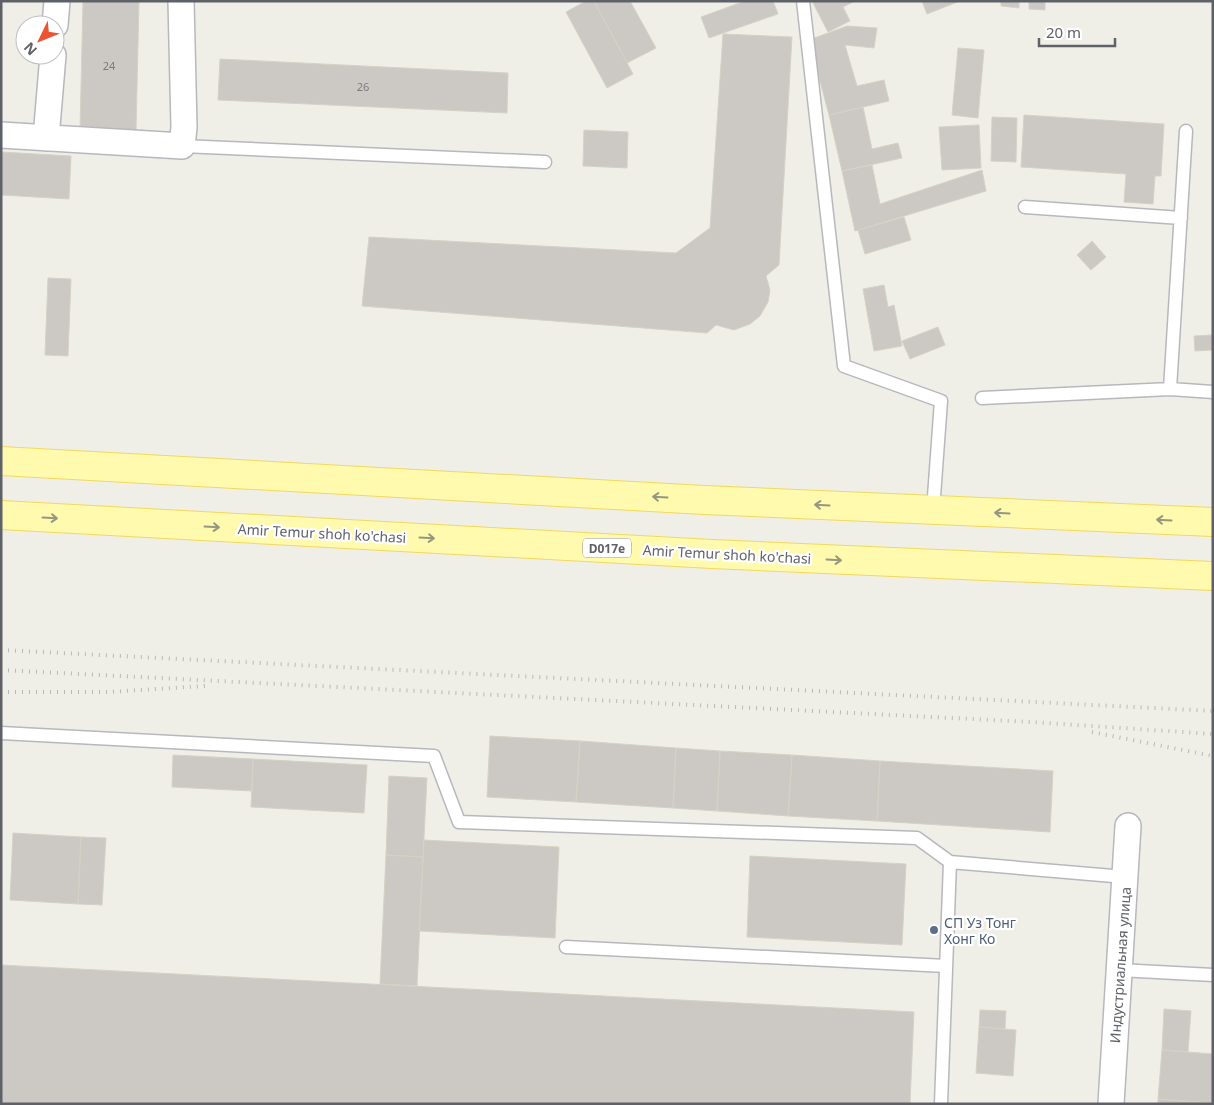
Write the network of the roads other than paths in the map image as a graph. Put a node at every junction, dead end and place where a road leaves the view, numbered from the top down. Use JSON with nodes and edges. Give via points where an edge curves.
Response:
{"nodes":[{"id":1,"x":57,"y":1,"type":"edge"},
{"id":2,"x":181,"y":1,"type":"edge"},
{"id":3,"x":803,"y":1,"type":"edge"},
{"id":4,"x":56,"y":15,"type":"edge"},
{"id":5,"x":51,"y":65,"type":"edge"},
{"id":6,"x":1186,"y":131,"type":"dead end"},
{"id":7,"x":1,"y":135,"type":"edge"},
{"id":8,"x":46,"y":138,"type":"junction"},
{"id":9,"x":182,"y":146,"type":"junction"},
{"id":10,"x":545,"y":162,"type":"dead end"},
{"id":11,"x":1025,"y":208,"type":"dead end"},
{"id":12,"x":1181,"y":218,"type":"junction"},
{"id":13,"x":1170,"y":389,"type":"junction"},
{"id":14,"x":1213,"y":392,"type":"edge"},
{"id":15,"x":982,"y":398,"type":"dead end"},
{"id":16,"x":1,"y":461,"type":"edge"},
{"id":17,"x":933,"y":510,"type":"junction"},
{"id":18,"x":1,"y":515,"type":"edge"},
{"id":19,"x":1213,"y":522,"type":"edge"},
{"id":20,"x":1213,"y":576,"type":"edge"},
{"id":21,"x":1,"y":733,"type":"edge"},
{"id":22,"x":1128,"y":826,"type":"dead end"},
{"id":23,"x":950,"y":862,"type":"junction"},
{"id":24,"x":1125,"y":877,"type":"junction"},
{"id":25,"x":566,"y":947,"type":"dead end"},
{"id":26,"x":946,"y":966,"type":"junction"},
{"id":27,"x":1120,"y":970,"type":"junction"},
{"id":28,"x":1213,"y":975,"type":"edge"},
{"id":29,"x":941,"y":1104,"type":"edge"},
{"id":30,"x":1111,"y":1104,"type":"edge"}],
"edges":[{"from":1,"to":4,"type":"street"},
{"from":2,"to":9,"type":"street"},
{"from":3,"to":17,"type":"lane","via":[[844,366],[941,402]]},
{"from":5,"to":8,"type":"street"},
{"from":6,"to":12,"type":"lane"},
{"from":7,"to":8,"type":"street"},
{"from":8,"to":9,"type":"street"},
{"from":9,"to":10,"type":"lane"},
{"from":11,"to":12,"type":"lane"},
{"from":12,"to":13,"type":"lane"},
{"from":13,"to":14,"type":"lane"},
{"from":13,"to":15,"type":"lane"},
{"from":17,"to":16,"type":"main road","one_way":true},
{"from":19,"to":17,"type":"main road","one_way":true},
{"from":18,"to":20,"type":"main road","name":"Amir Temur shoh ko'chasi","number":"D017e","one_way":true,"via":[[712,554]]},
{"from":21,"to":23,"type":"lane","via":[[434,756],[459,822],[917,838]]},
{"from":22,"to":24,"type":"street","name":"Индустриальная улица"},
{"from":23,"to":24,"type":"lane"},
{"from":23,"to":26,"type":"lane"},
{"from":24,"to":27,"type":"street","name":"Индустриальная улица"},
{"from":25,"to":26,"type":"lane"},
{"from":26,"to":29,"type":"lane"},
{"from":27,"to":28,"type":"lane"},
{"from":27,"to":30,"type":"street","name":"Индустриальная улица"}]}
